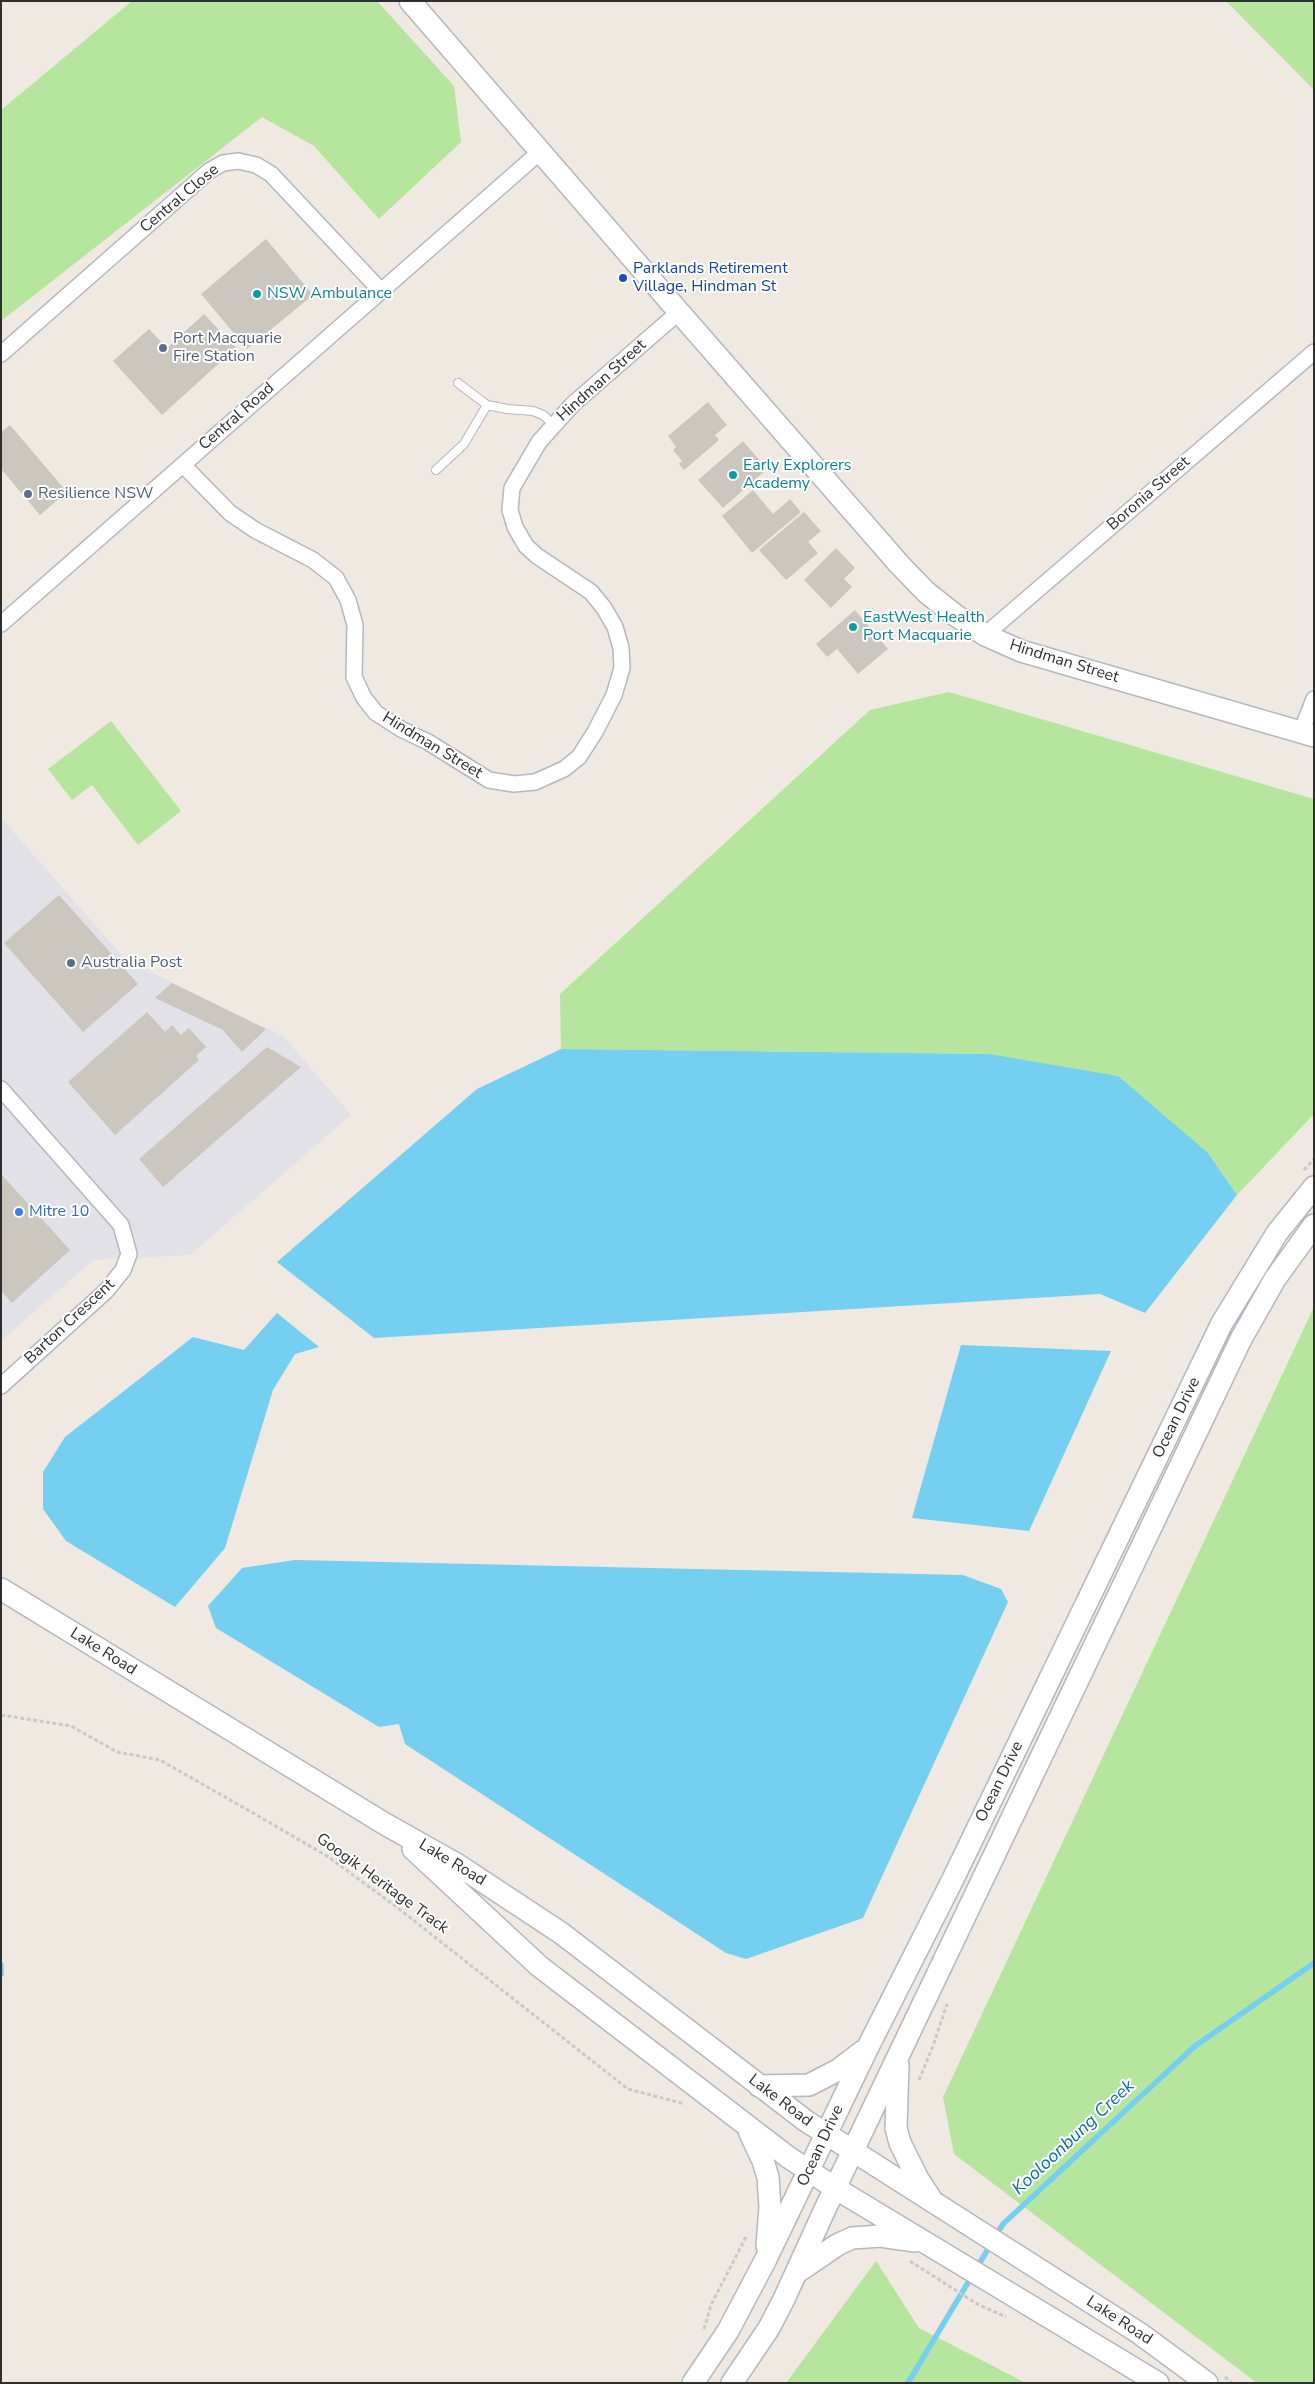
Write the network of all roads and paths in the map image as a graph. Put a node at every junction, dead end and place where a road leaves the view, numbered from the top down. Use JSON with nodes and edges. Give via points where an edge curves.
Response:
{"nodes":[{"id":1,"x":410,"y":1,"type":"edge"},
{"id":2,"x":541,"y":151,"type":"junction"},
{"id":3,"x":381,"y":291,"type":"junction"},
{"id":4,"x":678,"y":312,"type":"junction"},
{"id":5,"x":1314,"y":352,"type":"edge"},
{"id":6,"x":1,"y":354,"type":"edge"},
{"id":7,"x":458,"y":383,"type":"dead end"},
{"id":8,"x":487,"y":404,"type":"junction"},
{"id":9,"x":554,"y":425,"type":"junction"},
{"id":10,"x":183,"y":465,"type":"junction"},
{"id":11,"x":436,"y":470,"type":"dead end"},
{"id":12,"x":1,"y":624,"type":"edge"},
{"id":13,"x":985,"y":635,"type":"junction"},
{"id":14,"x":1314,"y":699,"type":"edge"},
{"id":15,"x":1307,"y":734,"type":"edge"},
{"id":16,"x":1,"y":1089,"type":"edge"},
{"id":17,"x":1314,"y":1187,"type":"edge"},
{"id":18,"x":1314,"y":1225,"type":"edge"},
{"id":19,"x":1,"y":1386,"type":"edge"},
{"id":20,"x":1,"y":1589,"type":"edge"},
{"id":21,"x":1,"y":1715,"type":"edge"},
{"id":22,"x":385,"y":1824,"type":"junction"},
{"id":23,"x":947,"y":2002,"type":"dead end"},
{"id":24,"x":868,"y":2047,"type":"junction"},
{"id":25,"x":898,"y":2058,"type":"junction"},
{"id":26,"x":759,"y":2086,"type":"junction"},
{"id":27,"x":915,"y":2087,"type":"dead end"},
{"id":28,"x":686,"y":2105,"type":"dead end"},
{"id":29,"x":747,"y":2128,"type":"junction"},
{"id":30,"x":826,"y":2134,"type":"junction"},
{"id":31,"x":853,"y":2152,"type":"junction"},
{"id":32,"x":809,"y":2171,"type":"junction"},
{"id":33,"x":835,"y":2188,"type":"junction"},
{"id":34,"x":935,"y":2204,"type":"junction"},
{"id":35,"x":750,"y":2227,"type":"dead end"},
{"id":36,"x":923,"y":2242,"type":"junction"},
{"id":37,"x":903,"y":2256,"type":"dead end"},
{"id":38,"x":766,"y":2259,"type":"junction"},
{"id":39,"x":796,"y":2273,"type":"junction"},
{"id":40,"x":977,"y":2304,"type":"dead end"},
{"id":41,"x":704,"y":2330,"type":"dead end"},
{"id":42,"x":1184,"y":2375,"type":"edge"},
{"id":43,"x":692,"y":2383,"type":"edge"},
{"id":44,"x":732,"y":2383,"type":"edge"},
{"id":45,"x":1158,"y":2383,"type":"edge"},
{"id":46,"x":1208,"y":2383,"type":"edge"}],
"edges":[{"from":1,"to":2,"type":"main road","name":"Hindman Street"},
{"from":2,"to":3,"type":"street","name":"Central Road"},
{"from":2,"to":4,"type":"main road","name":"Hindman Street"},
{"from":3,"to":6,"type":"street","name":"Central Close","via":[[272,174],[256,165],[238,161],[223,163],[208,171]]},
{"from":3,"to":10,"type":"street","name":"Central Road"},
{"from":4,"to":9,"type":"street","name":"Hindman Street","via":[[573,404]]},
{"from":4,"to":13,"type":"main road","name":"Hindman Street","via":[[899,564],[926,592]]},
{"from":5,"to":13,"type":"street","name":"Boronia Street"},
{"from":7,"to":8,"type":"lane"},
{"from":8,"to":9,"type":"lane","via":[[533,411]]},
{"from":8,"to":11,"type":"lane","via":[[464,444]]},
{"from":9,"to":10,"type":"street","name":"Hindman Street","via":[[539,442],[512,488],[510,510],[526,546],[585,587],[604,608],[621,648],[622,668],[614,695],[578,757],[564,769],[535,782],[514,784],[489,780],[376,713],[354,677],[355,624],[348,600],[336,578],[312,560],[230,513]]},
{"from":10,"to":12,"type":"street","name":"Central Road"},
{"from":13,"to":15,"type":"main road","name":"Hindman Street","via":[[1022,651]]},
{"from":14,"to":15,"type":"street"},
{"from":16,"to":19,"type":"street","name":"Barton Crescent","via":[[121,1225],[129,1254],[123,1270],[106,1291]]},
{"from":17,"to":24,"type":"main road","name":"Ocean Drive","via":[[1277,1232],[1222,1323],[953,1879]]},
{"from":18,"to":25,"type":"main road","name":"Ocean Drive","via":[[1275,1279],[1242,1339]]},
{"from":20,"to":22,"type":"main road","name":"Lake Road"},
{"from":21,"to":28,"type":"path","name":"Googik Heritage Track","via":[[71,1726],[117,1752],[160,1760],[326,1856],[394,1905],[628,2089]]},
{"from":22,"to":26,"type":"main road","name":"Lake Road","via":[[458,1865],[560,1933]]},
{"from":22,"to":29,"type":"main road","name":"Lake Road","via":[[539,1966]]},
{"from":23,"to":27,"type":"path"},
{"from":24,"to":26,"type":"main road","via":[[838,2070],[810,2085]]},
{"from":24,"to":30,"type":"main road","name":"Ocean Drive"},
{"from":25,"to":31,"type":"main road","name":"Ocean Drive"},
{"from":25,"to":34,"type":"main road","via":[[896,2128],[918,2179]]},
{"from":26,"to":30,"type":"main road","name":"Lake Road"},
{"from":29,"to":32,"type":"main road","name":"Lake Road"},
{"from":29,"to":38,"type":"main road","via":[[768,2177],[770,2207]]},
{"from":30,"to":31,"type":"main road","name":"Lake Road"},
{"from":30,"to":32,"type":"main road","name":"Ocean Drive"},
{"from":31,"to":33,"type":"main road","name":"Ocean Drive"},
{"from":31,"to":34,"type":"main road","name":"Lake Road"},
{"from":32,"to":33,"type":"main road","name":"Lake Road"},
{"from":32,"to":38,"type":"main road","name":"Ocean Drive"},
{"from":33,"to":36,"type":"main road","name":"Lake Road"},
{"from":33,"to":39,"type":"main road","name":"Ocean Drive"},
{"from":34,"to":42,"type":"main road","name":"Lake Road","via":[[1139,2333]]},
{"from":35,"to":41,"type":"path","via":[[711,2306]]},
{"from":36,"to":39,"type":"main road","via":[[880,2236],[852,2238]]},
{"from":36,"to":45,"type":"main road","name":"Lake Road"},
{"from":37,"to":40,"type":"path"},
{"from":38,"to":43,"type":"main road","name":"Ocean Drive","via":[[728,2331]]},
{"from":39,"to":44,"type":"main road","name":"Ocean Drive","via":[[769,2328]]},
{"from":42,"to":46,"type":"main road","name":"Lake Road"}]}
